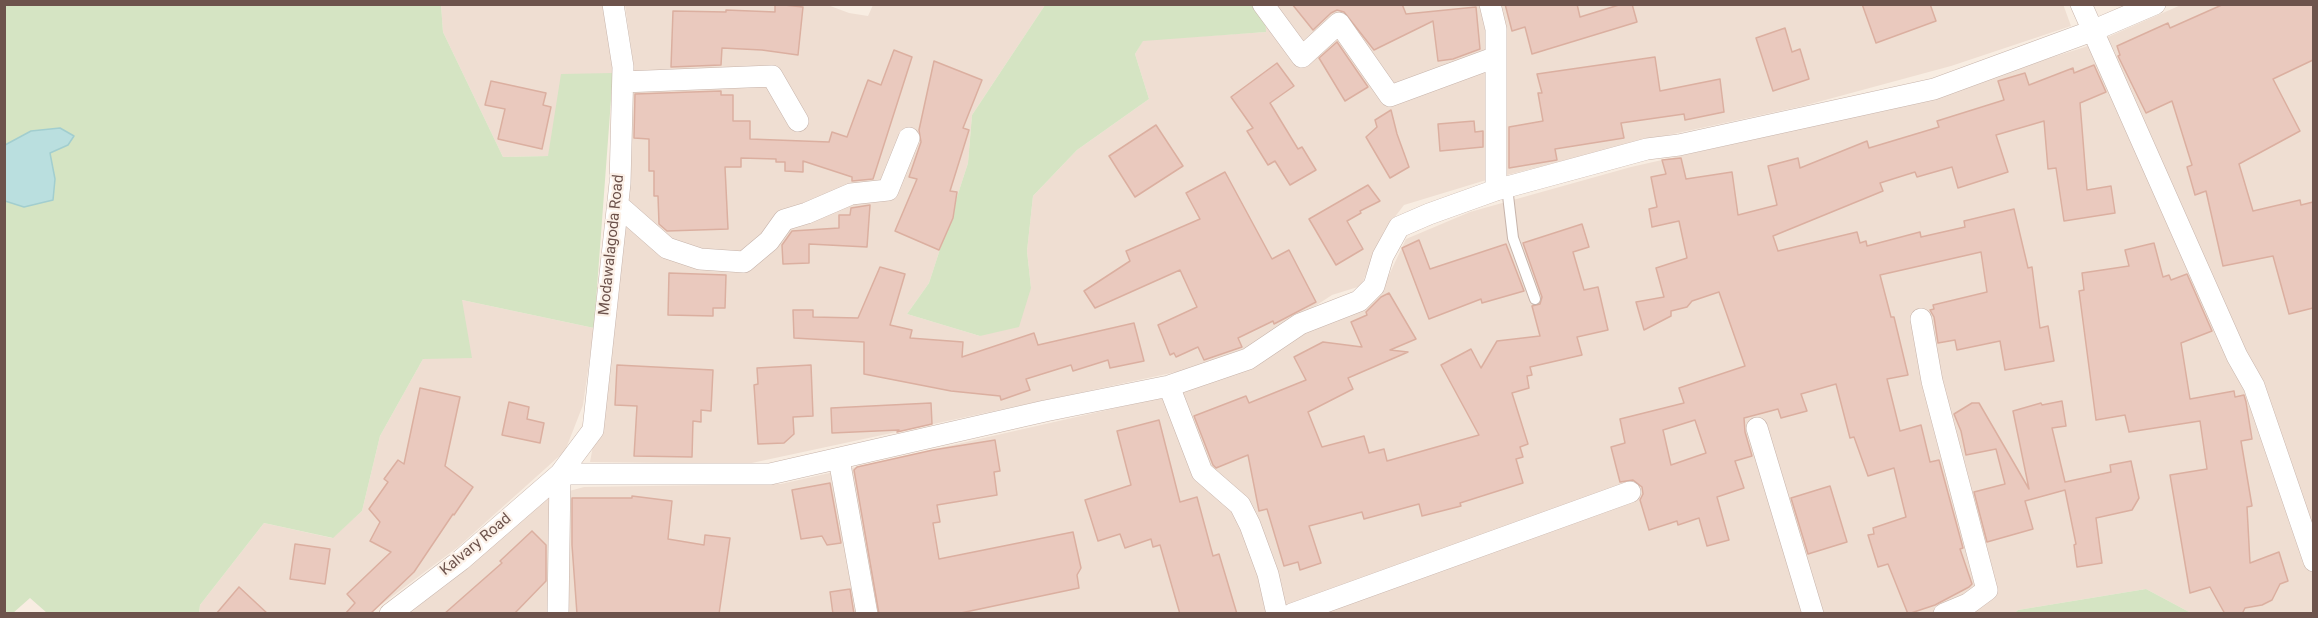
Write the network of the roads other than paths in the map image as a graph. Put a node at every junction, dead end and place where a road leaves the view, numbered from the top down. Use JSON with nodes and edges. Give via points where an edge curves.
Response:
{"nodes":[{"id":1,"x":613,"y":4,"type":"edge"},
{"id":2,"x":1263,"y":4,"type":"edge"},
{"id":3,"x":1490,"y":4,"type":"edge"},
{"id":4,"x":2081,"y":4,"type":"edge"},
{"id":5,"x":2155,"y":4,"type":"edge"},
{"id":6,"x":2092,"y":31,"type":"junction"},
{"id":7,"x":1496,"y":57,"type":"junction"},
{"id":8,"x":623,"y":82,"type":"junction"},
{"id":9,"x":798,"y":121,"type":"dead end"},
{"id":10,"x":909,"y":138,"type":"dead end"},
{"id":11,"x":1501,"y":189,"type":"junction"},
{"id":12,"x":618,"y":205,"type":"junction"},
{"id":13,"x":1535,"y":299,"type":"dead end"},
{"id":14,"x":1921,"y":320,"type":"dead end"},
{"id":15,"x":1169,"y":386,"type":"junction"},
{"id":16,"x":1757,"y":428,"type":"dead end"},
{"id":17,"x":839,"y":459,"type":"junction"},
{"id":18,"x":560,"y":474,"type":"junction"},
{"id":19,"x":1630,"y":492,"type":"dead end"},
{"id":20,"x":2313,"y":561,"type":"edge"},
{"id":21,"x":390,"y":614,"type":"edge"},
{"id":22,"x":558,"y":614,"type":"edge"},
{"id":23,"x":867,"y":614,"type":"edge"},
{"id":24,"x":1277,"y":614,"type":"edge"},
{"id":25,"x":1292,"y":614,"type":"edge"},
{"id":26,"x":1813,"y":614,"type":"edge"},
{"id":27,"x":1944,"y":614,"type":"edge"}],
"edges":[{"from":1,"to":8,"type":"street","name":"Modawalagoda Road"},
{"from":2,"to":7,"type":"street","via":[[1302,57],[1338,23],[1390,96]]},
{"from":3,"to":7,"type":"street","via":[[1496,29]]},
{"from":4,"to":6,"type":"street"},
{"from":5,"to":6,"type":"street"},
{"from":6,"to":11,"type":"street","via":[[1934,89],[1647,149]]},
{"from":6,"to":20,"type":"street","via":[[2253,386]]},
{"from":7,"to":11,"type":"street"},
{"from":8,"to":9,"type":"street","via":[[772,76]]},
{"from":8,"to":12,"type":"street","name":"Modawalagoda Road"},
{"from":10,"to":12,"type":"street","via":[[888,190],[851,194],[784,220],[770,241],[744,262],[700,259],[667,248]]},
{"from":11,"to":13,"type":"lane","via":[[1513,238]]},
{"from":11,"to":15,"type":"street","via":[[1399,227],[1383,256],[1374,286],[1359,301],[1299,324],[1248,359]]},
{"from":12,"to":18,"type":"street","name":"Modawalagoda Road","via":[[593,430]]},
{"from":14,"to":27,"type":"street","via":[[1932,381],[1987,590]]},
{"from":15,"to":17,"type":"street"},
{"from":15,"to":24,"type":"street","via":[[1202,472],[1240,505],[1250,525]]},
{"from":16,"to":26,"type":"street"},
{"from":17,"to":18,"type":"street","via":[[770,474]]},
{"from":17,"to":23,"type":"street"},
{"from":18,"to":21,"type":"street","name":"Kalvary Road","via":[[461,560]]},
{"from":18,"to":22,"type":"street"},
{"from":19,"to":25,"type":"street"}]}
